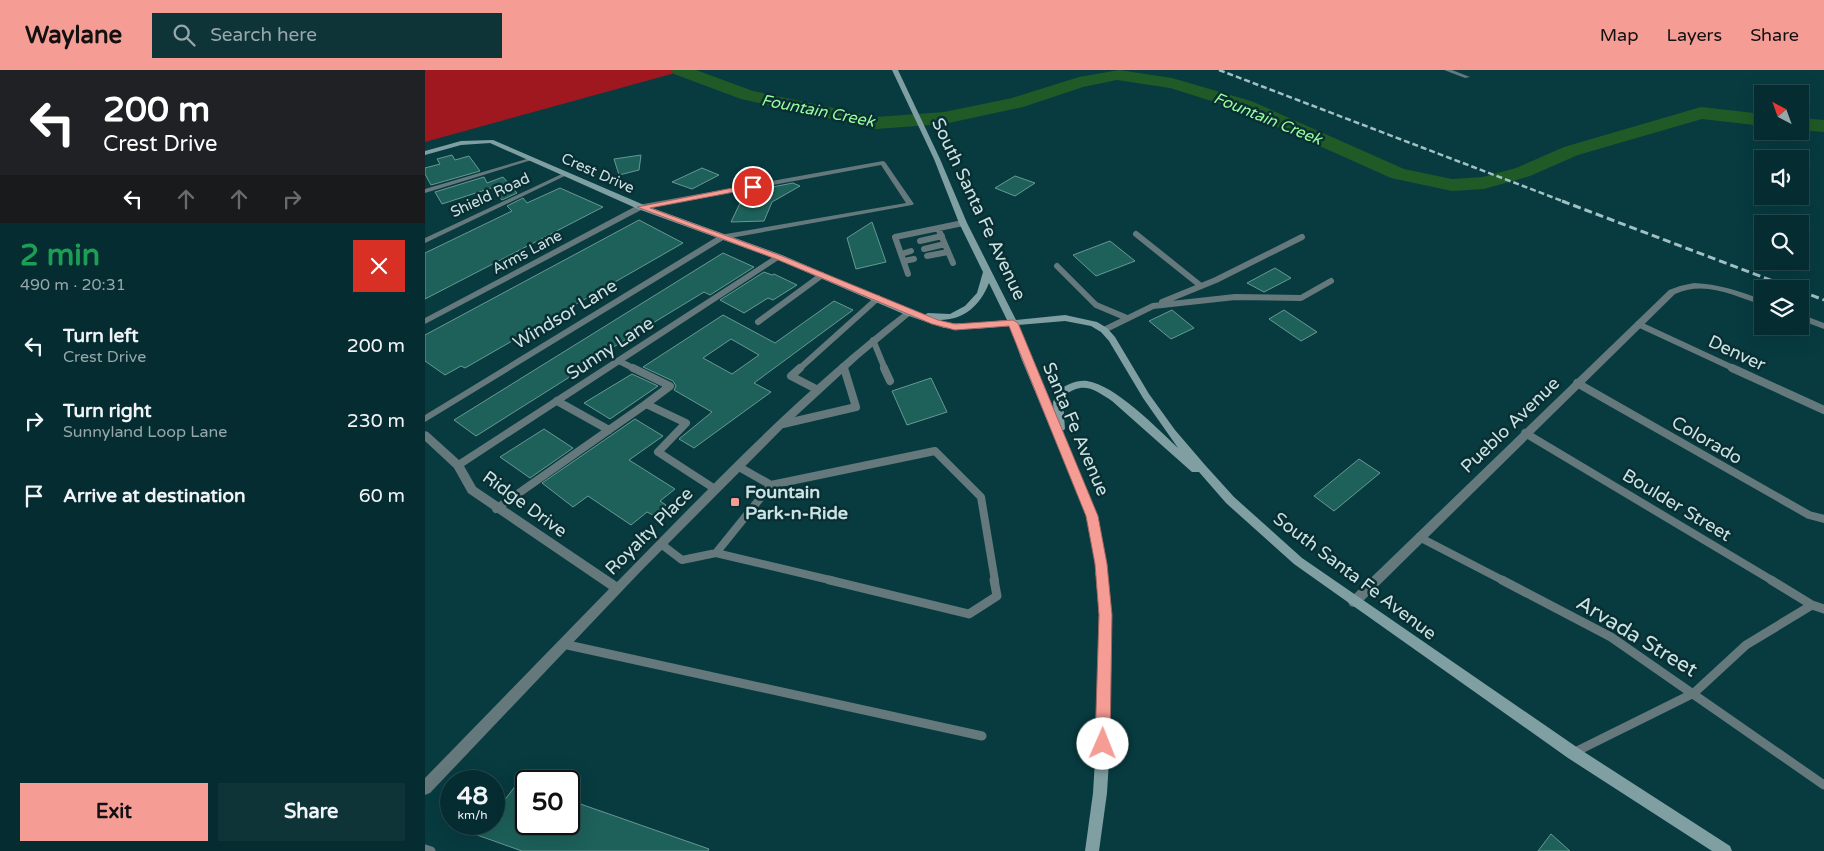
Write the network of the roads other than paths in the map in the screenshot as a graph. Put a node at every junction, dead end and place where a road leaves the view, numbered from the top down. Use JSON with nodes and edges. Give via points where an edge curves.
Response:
{"nodes":[{"id":1,"x":895,"y":70,"type":"edge"},
{"id":2,"x":1447,"y":70,"type":"edge"},
{"id":3,"x":1467,"y":77,"type":"dead end"},
{"id":4,"x":425,"y":153,"type":"edge"},
{"id":5,"x":532,"y":159,"type":"junction"},
{"id":6,"x":566,"y":174,"type":"junction"},
{"id":7,"x":425,"y":191,"type":"edge"},
{"id":8,"x":641,"y":207,"type":"junction"},
{"id":9,"x":963,"y":223,"type":"junction"},
{"id":10,"x":938,"y":228,"type":"junction"},
{"id":11,"x":1136,"y":234,"type":"dead end"},
{"id":12,"x":942,"y":236,"type":"junction"},
{"id":13,"x":723,"y":237,"type":"junction"},
{"id":14,"x":1302,"y":237,"type":"dead end"},
{"id":15,"x":425,"y":241,"type":"edge"},
{"id":16,"x":920,"y":241,"type":"dead end"},
{"id":17,"x":945,"y":244,"type":"junction"},
{"id":18,"x":924,"y":249,"type":"dead end"},
{"id":19,"x":911,"y":251,"type":"dead end"},
{"id":20,"x":948,"y":252,"type":"junction"},
{"id":21,"x":901,"y":254,"type":"junction"},
{"id":22,"x":927,"y":256,"type":"dead end"},
{"id":23,"x":779,"y":258,"type":"junction"},
{"id":24,"x":914,"y":259,"type":"dead end"},
{"id":25,"x":904,"y":261,"type":"junction"},
{"id":26,"x":953,"y":263,"type":"dead end"},
{"id":27,"x":1057,"y":266,"type":"dead end"},
{"id":28,"x":987,"y":271,"type":"junction"},
{"id":29,"x":908,"y":274,"type":"dead end"},
{"id":30,"x":822,"y":275,"type":"junction"},
{"id":31,"x":1331,"y":281,"type":"dead end"},
{"id":32,"x":1201,"y":286,"type":"junction"},
{"id":33,"x":878,"y":298,"type":"junction"},
{"id":34,"x":1754,"y":300,"type":"edge"},
{"id":35,"x":1153,"y":306,"type":"junction"},
{"id":36,"x":909,"y":312,"type":"junction"},
{"id":37,"x":1127,"y":318,"type":"junction"},
{"id":38,"x":1809,"y":320,"type":"edge"},
{"id":39,"x":425,"y":321,"type":"edge"},
{"id":40,"x":758,"y":322,"type":"dead end"},
{"id":41,"x":1013,"y":323,"type":"junction"},
{"id":42,"x":1637,"y":324,"type":"junction"},
{"id":43,"x":1824,"y":326,"type":"edge"},
{"id":44,"x":1104,"y":330,"type":"junction"},
{"id":45,"x":873,"y":340,"type":"junction"},
{"id":46,"x":619,"y":361,"type":"junction"},
{"id":47,"x":843,"y":366,"type":"junction"},
{"id":48,"x":890,"y":381,"type":"dead end"},
{"id":49,"x":1577,"y":382,"type":"junction"},
{"id":50,"x":817,"y":390,"type":"junction"},
{"id":51,"x":557,"y":401,"type":"junction"},
{"id":52,"x":646,"y":404,"type":"junction"},
{"id":53,"x":1824,"y":410,"type":"edge"},
{"id":54,"x":425,"y":419,"type":"edge"},
{"id":55,"x":783,"y":424,"type":"junction"},
{"id":56,"x":609,"y":430,"type":"junction"},
{"id":57,"x":1525,"y":433,"type":"junction"},
{"id":58,"x":425,"y":435,"type":"edge"},
{"id":59,"x":1060,"y":437,"type":"junction"},
{"id":60,"x":458,"y":465,"type":"junction"},
{"id":61,"x":739,"y":466,"type":"junction"},
{"id":62,"x":771,"y":485,"type":"junction"},
{"id":63,"x":715,"y":489,"type":"junction"},
{"id":64,"x":1222,"y":491,"type":"junction"},
{"id":65,"x":497,"y":509,"type":"junction"},
{"id":66,"x":1824,"y":519,"type":"edge"},
{"id":67,"x":1419,"y":537,"type":"junction"},
{"id":68,"x":661,"y":544,"type":"junction"},
{"id":69,"x":716,"y":553,"type":"junction"},
{"id":70,"x":617,"y":588,"type":"junction"},
{"id":71,"x":1354,"y":602,"type":"junction"},
{"id":72,"x":1812,"y":605,"type":"junction"},
{"id":73,"x":1824,"y":609,"type":"edge"},
{"id":74,"x":563,"y":644,"type":"junction"},
{"id":75,"x":1694,"y":693,"type":"junction"},
{"id":76,"x":982,"y":736,"type":"dead end"},
{"id":77,"x":1573,"y":753,"type":"junction"},
{"id":78,"x":1824,"y":784,"type":"edge"},
{"id":79,"x":425,"y":788,"type":"edge"},
{"id":80,"x":425,"y":849,"type":"edge"},
{"id":81,"x":431,"y":851,"type":"edge"},
{"id":82,"x":1092,"y":851,"type":"edge"},
{"id":83,"x":1725,"y":851,"type":"edge"}],
"edges":[{"from":1,"to":9,"type":"street","name":"South Santa Fe Avenue","via":[[937,158]]},
{"from":2,"to":3,"type":"street"},
{"from":4,"to":5,"type":"street","name":"Crest Drive","via":[[461,143],[491,141]]},
{"from":5,"to":6,"type":"street","name":"Crest Drive"},
{"from":5,"to":7,"type":"street"},
{"from":6,"to":8,"type":"street","name":"Crest Drive"},
{"from":6,"to":15,"type":"street","name":"Shield Road"},
{"from":8,"to":13,"type":"street","name":"Crest Drive"},
{"from":8,"to":13,"type":"street","name":"Arms Lane","via":[[883,163],[910,204]]},
{"from":8,"to":39,"type":"street","name":"Arms Lane"},
{"from":9,"to":10,"type":"lane"},
{"from":9,"to":28,"type":"street","name":"South Santa Fe Avenue"},
{"from":10,"to":12,"type":"lane"},
{"from":10,"to":21,"type":"lane","via":[[895,237],[901,245]]},
{"from":11,"to":32,"type":"lane"},
{"from":12,"to":16,"type":"lane"},
{"from":12,"to":17,"type":"lane"},
{"from":13,"to":23,"type":"street","name":"Crest Drive"},
{"from":13,"to":54,"type":"street","name":"Windsor Lane"},
{"from":14,"to":32,"type":"lane"},
{"from":17,"to":18,"type":"lane"},
{"from":17,"to":20,"type":"lane"},
{"from":19,"to":21,"type":"lane"},
{"from":20,"to":22,"type":"lane"},
{"from":20,"to":26,"type":"lane"},
{"from":21,"to":25,"type":"lane"},
{"from":23,"to":30,"type":"street","name":"Crest Drive"},
{"from":23,"to":46,"type":"street","name":"Sunny Lane"},
{"from":24,"to":25,"type":"lane"},
{"from":25,"to":29,"type":"lane"},
{"from":27,"to":37,"type":"lane","via":[[1097,305]]},
{"from":28,"to":36,"type":"street","via":[[981,296],[969,309],[934,318]]},
{"from":28,"to":41,"type":"street","name":"South Santa Fe Avenue"},
{"from":30,"to":33,"type":"street","name":"Crest Drive"},
{"from":30,"to":40,"type":"lane"},
{"from":31,"to":35,"type":"lane","via":[[1301,298],[1235,297]]},
{"from":32,"to":35,"type":"lane"},
{"from":33,"to":36,"type":"street","name":"Crest Drive"},
{"from":33,"to":50,"type":"lane","via":[[791,376]]},
{"from":34,"to":42,"type":"street","name":"Pueblo Avenue","via":[[1714,286],[1681,286]]},
{"from":35,"to":37,"type":"lane"},
{"from":36,"to":41,"type":"street","name":"Crest Drive","via":[[955,327]]},
{"from":36,"to":45,"type":"street","name":"Royalty Place"},
{"from":37,"to":44,"type":"lane"},
{"from":38,"to":43,"type":"street"},
{"from":41,"to":44,"type":"street","name":"South Santa Fe Avenue","via":[[1065,318],[1082,320]]},
{"from":41,"to":59,"type":"street","name":"Santa Fe Avenue"},
{"from":42,"to":49,"type":"street","name":"Pueblo Avenue"},
{"from":42,"to":53,"type":"lane","name":"Denver"},
{"from":44,"to":64,"type":"street","name":"South Santa Fe Avenue","via":[[1113,339],[1172,433]]},
{"from":45,"to":47,"type":"street","name":"Royalty Place"},
{"from":45,"to":48,"type":"lane"},
{"from":46,"to":51,"type":"street","name":"Sunny Lane"},
{"from":46,"to":52,"type":"lane","via":[[670,386]]},
{"from":47,"to":50,"type":"street","name":"Royalty Place"},
{"from":47,"to":55,"type":"lane","via":[[856,407]]},
{"from":49,"to":57,"type":"street","name":"Pueblo Avenue"},
{"from":49,"to":66,"type":"lane","name":"Colorado","via":[[1773,495]]},
{"from":50,"to":55,"type":"street","name":"Royalty Place"},
{"from":51,"to":56,"type":"lane"},
{"from":51,"to":60,"type":"street","name":"Sunny Lane"},
{"from":52,"to":56,"type":"lane"},
{"from":52,"to":63,"type":"lane","via":[[686,423],[658,452]]},
{"from":55,"to":61,"type":"street","name":"Royalty Place"},
{"from":56,"to":65,"type":"lane"},
{"from":57,"to":67,"type":"street","name":"Pueblo Avenue"},
{"from":57,"to":72,"type":"lane","name":"Boulder Street"},
{"from":58,"to":60,"type":"street","name":"Ridge Drive"},
{"from":59,"to":64,"type":"street","via":[[1058,402],[1061,393],[1077,385],[1096,386]]},
{"from":59,"to":82,"type":"street","name":"Santa Fe Avenue","via":[[1092,516],[1101,564],[1105,615],[1103,744]]},
{"from":60,"to":65,"type":"street","name":"Ridge Drive","via":[[472,490]]},
{"from":61,"to":62,"type":"lane"},
{"from":61,"to":63,"type":"street","name":"Royalty Place"},
{"from":62,"to":69,"type":"lane"},
{"from":62,"to":69,"type":"lane","via":[[935,451],[981,497],[997,596],[969,614]]},
{"from":63,"to":68,"type":"street","name":"Royalty Place"},
{"from":64,"to":71,"type":"street","name":"South Santa Fe Avenue","via":[[1298,561]]},
{"from":65,"to":70,"type":"street","name":"Ridge Drive"},
{"from":67,"to":71,"type":"street","name":"Pueblo Avenue"},
{"from":67,"to":75,"type":"lane","name":"Arvada Street","via":[[1611,638]]},
{"from":68,"to":69,"type":"lane","via":[[682,560]]},
{"from":68,"to":70,"type":"street","name":"Royalty Place"},
{"from":70,"to":74,"type":"street","name":"Royalty Place"},
{"from":71,"to":77,"type":"street","name":"South Santa Fe Avenue"},
{"from":72,"to":73,"type":"lane","name":"Boulder Street"},
{"from":72,"to":75,"type":"lane","via":[[1747,645]]},
{"from":74,"to":76,"type":"lane"},
{"from":74,"to":79,"type":"street","name":"Royalty Place"},
{"from":75,"to":77,"type":"lane"},
{"from":75,"to":78,"type":"lane","name":"Arvada Street"},
{"from":77,"to":83,"type":"street","name":"South Santa Fe Avenue"},
{"from":80,"to":81,"type":"lane"}]}
